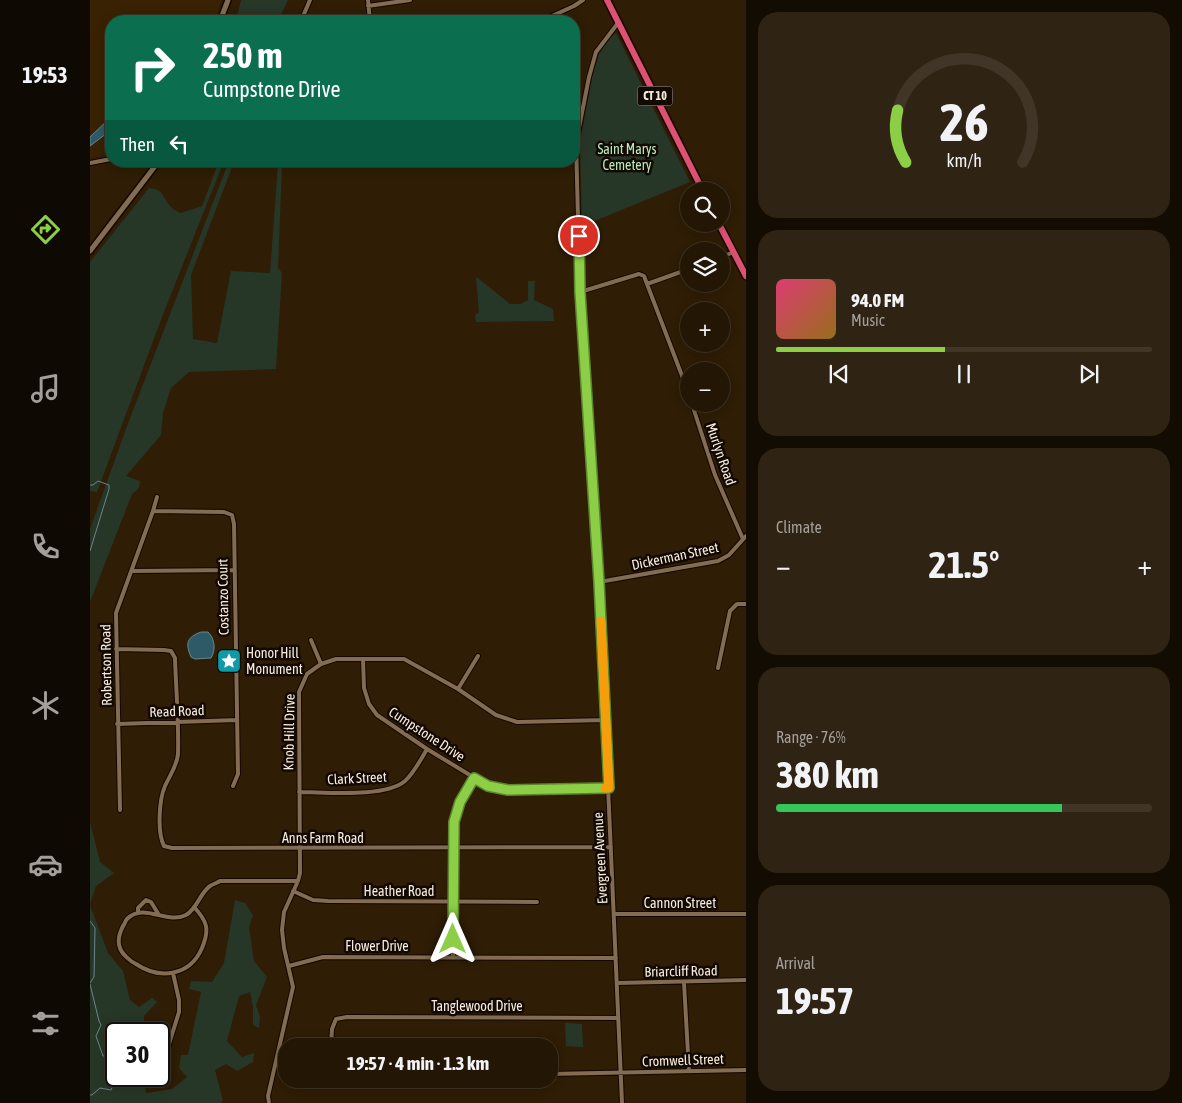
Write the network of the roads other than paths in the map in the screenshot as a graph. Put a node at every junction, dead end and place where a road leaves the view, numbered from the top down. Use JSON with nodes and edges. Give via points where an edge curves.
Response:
{"nodes":[{"id":1,"x":228,"y":0,"type":"edge"},
{"id":2,"x":310,"y":0,"type":"edge"},
{"id":3,"x":368,"y":0,"type":"edge"},
{"id":4,"x":410,"y":0,"type":"edge"},
{"id":5,"x":583,"y":0,"type":"edge"},
{"id":6,"x":607,"y":0,"type":"edge"},
{"id":7,"x":368,"y":6,"type":"junction"},
{"id":8,"x":222,"y":15,"type":"edge"},
{"id":9,"x":303,"y":15,"type":"edge"},
{"id":10,"x":369,"y":15,"type":"edge"},
{"id":11,"x":554,"y":15,"type":"edge"},
{"id":12,"x":618,"y":23,"type":"junction"},
{"id":13,"x":580,"y":119,"type":"edge"},
{"id":14,"x":105,"y":160,"type":"edge"},
{"id":15,"x":90,"y":163,"type":"edge"},
{"id":16,"x":152,"y":167,"type":"edge"},
{"id":17,"x":576,"y":167,"type":"edge"},
{"id":18,"x":698,"y":182,"type":"edge"},
{"id":19,"x":723,"y":232,"type":"edge"},
{"id":20,"x":90,"y":251,"type":"edge"},
{"id":21,"x":734,"y":252,"type":"junction"},
{"id":22,"x":730,"y":254,"type":"edge"},
{"id":23,"x":680,"y":272,"type":"edge"},
{"id":24,"x":746,"y":276,"type":"edge"},
{"id":25,"x":647,"y":284,"type":"junction"},
{"id":26,"x":580,"y":292,"type":"junction"},
{"id":27,"x":680,"y":370,"type":"edge"},
{"id":28,"x":695,"y":412,"type":"edge"},
{"id":29,"x":156,"y":497,"type":"dead end"},
{"id":30,"x":153,"y":511,"type":"junction"},
{"id":31,"x":744,"y":537,"type":"edge"},
{"id":32,"x":233,"y":570,"type":"junction"},
{"id":33,"x":132,"y":571,"type":"junction"},
{"id":34,"x":599,"y":582,"type":"junction"},
{"id":35,"x":746,"y":604,"type":"edge"},
{"id":36,"x":311,"y":640,"type":"dead end"},
{"id":37,"x":116,"y":649,"type":"junction"},
{"id":38,"x":478,"y":656,"type":"dead end"},
{"id":39,"x":362,"y":659,"type":"junction"},
{"id":40,"x":321,"y":664,"type":"junction"},
{"id":41,"x":718,"y":668,"type":"dead end"},
{"id":42,"x":458,"y":689,"type":"junction"},
{"id":43,"x":237,"y":720,"type":"junction"},
{"id":44,"x":606,"y":720,"type":"junction"},
{"id":45,"x":178,"y":722,"type":"junction"},
{"id":46,"x":117,"y":724,"type":"junction"},
{"id":47,"x":427,"y":749,"type":"junction"},
{"id":48,"x":474,"y":778,"type":"junction"},
{"id":49,"x":232,"y":786,"type":"dead end"},
{"id":50,"x":609,"y":788,"type":"junction"},
{"id":51,"x":300,"y":792,"type":"junction"},
{"id":52,"x":120,"y":810,"type":"dead end"},
{"id":53,"x":611,"y":847,"type":"junction"},
{"id":54,"x":300,"y":849,"type":"junction"},
{"id":55,"x":453,"y":849,"type":"junction"},
{"id":56,"x":298,"y":881,"type":"junction"},
{"id":57,"x":293,"y":891,"type":"junction"},
{"id":58,"x":453,"y":902,"type":"junction"},
{"id":59,"x":536,"y":902,"type":"dead end"},
{"id":60,"x":194,"y":907,"type":"junction"},
{"id":61,"x":138,"y":913,"type":"junction"},
{"id":62,"x":159,"y":914,"type":"junction"},
{"id":63,"x":614,"y":914,"type":"junction"},
{"id":64,"x":746,"y":914,"type":"edge"},
{"id":65,"x":453,"y":958,"type":"junction"},
{"id":66,"x":616,"y":958,"type":"junction"},
{"id":67,"x":289,"y":966,"type":"junction"},
{"id":68,"x":173,"y":973,"type":"junction"},
{"id":69,"x":746,"y":980,"type":"edge"},
{"id":70,"x":617,"y":983,"type":"junction"},
{"id":71,"x":684,"y":983,"type":"junction"},
{"id":72,"x":618,"y":1018,"type":"junction"},
{"id":73,"x":331,"y":1038,"type":"edge"},
{"id":74,"x":170,"y":1041,"type":"edge"},
{"id":75,"x":689,"y":1070,"type":"junction"},
{"id":76,"x":746,"y":1070,"type":"edge"},
{"id":77,"x":558,"y":1074,"type":"edge"},
{"id":78,"x":620,"y":1074,"type":"junction"},
{"id":79,"x":269,"y":1103,"type":"edge"},
{"id":80,"x":622,"y":1103,"type":"edge"}],
"edges":[{"from":1,"to":8,"type":"main road"},
{"from":2,"to":9,"type":"street"},
{"from":3,"to":7,"type":"street"},
{"from":4,"to":7,"type":"street"},
{"from":5,"to":11,"type":"street"},
{"from":6,"to":12,"type":"highway","number":"CT 10"},
{"from":7,"to":10,"type":"street"},
{"from":12,"to":13,"type":"street","name":"Evergreen Avenue","via":[[596,52]]},
{"from":12,"to":18,"type":"highway","number":"CT 10"},
{"from":14,"to":15,"type":"street"},
{"from":16,"to":20,"type":"main road"},
{"from":17,"to":26,"type":"street","name":"Evergreen Avenue"},
{"from":19,"to":21,"type":"highway"},
{"from":21,"to":22,"type":"street"},
{"from":21,"to":24,"type":"highway"},
{"from":23,"to":25,"type":"street"},
{"from":25,"to":26,"type":"street","via":[[644,276],[639,274]]},
{"from":25,"to":27,"type":"street"},
{"from":26,"to":34,"type":"street","name":"Evergreen Avenue"},
{"from":28,"to":31,"type":"street","name":"Murlyn Road","via":[[715,476]]},
{"from":29,"to":30,"type":"street","name":"Robertson Road"},
{"from":30,"to":32,"type":"street","name":"Costanzo Court","via":[[224,512],[232,515]]},
{"from":30,"to":33,"type":"street","name":"Robertson Road"},
{"from":31,"to":34,"type":"street","name":"Dickerman Street","via":[[729,555],[718,561]]},
{"from":32,"to":33,"type":"street"},
{"from":32,"to":43,"type":"street","name":"Costanzo Court"},
{"from":33,"to":37,"type":"street","name":"Robertson Road","via":[[116,613]]},
{"from":34,"to":44,"type":"street","name":"Evergreen Avenue"},
{"from":35,"to":41,"type":"street","via":[[737,604],[730,611]]},
{"from":36,"to":40,"type":"street"},
{"from":37,"to":45,"type":"street","via":[[171,651],[175,658]]},
{"from":37,"to":46,"type":"street","name":"Robertson Road"},
{"from":38,"to":42,"type":"street"},
{"from":39,"to":40,"type":"street"},
{"from":39,"to":42,"type":"street","via":[[404,659]]},
{"from":39,"to":47,"type":"street","name":"Cumpstone Drive","via":[[369,704],[377,715]]},
{"from":40,"to":51,"type":"street","name":"Knob Hill Drive","via":[[307,674],[299,692]]},
{"from":42,"to":44,"type":"street","via":[[496,716],[517,722]]},
{"from":43,"to":45,"type":"street","name":"Read Road"},
{"from":43,"to":49,"type":"street","name":"Costanzo Court","via":[[238,774]]},
{"from":44,"to":50,"type":"street","name":"Evergreen Avenue"},
{"from":45,"to":46,"type":"street","name":"Read Road"},
{"from":45,"to":54,"type":"street","name":"Anns Farm Road","via":[[178,756],[161,801],[160,838],[164,846]]},
{"from":46,"to":52,"type":"street","name":"Robertson Road"},
{"from":47,"to":48,"type":"street","name":"Cumpstone Drive"},
{"from":47,"to":51,"type":"street","name":"Clark Street","via":[[406,780],[395,787],[381,791]]},
{"from":48,"to":50,"type":"street","name":"Cumpstone Drive","via":[[488,786],[508,790]]},
{"from":48,"to":55,"type":"street","via":[[460,802],[454,822]]},
{"from":50,"to":53,"type":"street","name":"Evergreen Avenue"},
{"from":51,"to":54,"type":"street","name":"Knob Hill Drive"},
{"from":53,"to":55,"type":"street","name":"Anns Farm Road"},
{"from":53,"to":63,"type":"street","name":"Evergreen Avenue"},
{"from":54,"to":55,"type":"street","name":"Anns Farm Road"},
{"from":54,"to":56,"type":"street","name":"Knob Hill Drive"},
{"from":55,"to":58,"type":"street"},
{"from":56,"to":57,"type":"street","name":"Knob Hill Drive"},
{"from":56,"to":60,"type":"street","via":[[220,881],[209,887]]},
{"from":57,"to":58,"type":"street","name":"Heather Road","via":[[313,900],[328,902]]},
{"from":57,"to":67,"type":"street","name":"Knob Hill Drive","via":[[284,912],[282,930]]},
{"from":58,"to":59,"type":"street","name":"Heather Road"},
{"from":58,"to":65,"type":"street"},
{"from":60,"to":62,"type":"street","via":[[186,915],[173,918]]},
{"from":60,"to":68,"type":"street","via":[[205,919],[204,943],[199,955],[188,966]]},
{"from":61,"to":62,"type":"street"},
{"from":61,"to":62,"type":"street","via":[[138,908],[146,900]]},
{"from":61,"to":68,"type":"street","via":[[127,919],[120,933],[120,948],[143,969],[158,974]]},
{"from":63,"to":64,"type":"street","name":"Cannon Street"},
{"from":63,"to":66,"type":"street","name":"Evergreen Avenue"},
{"from":65,"to":66,"type":"street","name":"Flower Drive"},
{"from":65,"to":67,"type":"street","name":"Flower Drive","via":[[323,957]]},
{"from":66,"to":70,"type":"street","name":"Evergreen Avenue"},
{"from":67,"to":79,"type":"street","name":"Knob Hill Drive","via":[[293,987]]},
{"from":68,"to":74,"type":"street","via":[[180,1000]]},
{"from":69,"to":71,"type":"street","name":"Briarcliff Road"},
{"from":70,"to":71,"type":"street","name":"Briarcliff Road"},
{"from":70,"to":72,"type":"street","name":"Evergreen Avenue"},
{"from":71,"to":75,"type":"street"},
{"from":72,"to":73,"type":"street","name":"Tanglewood Drive","via":[[348,1017],[336,1019]]},
{"from":72,"to":78,"type":"street","name":"Evergreen Avenue"},
{"from":75,"to":76,"type":"street","name":"Cromwell Street"},
{"from":75,"to":78,"type":"street","name":"Cromwell Street"},
{"from":77,"to":78,"type":"street","name":"Cromwell Street"},
{"from":78,"to":80,"type":"street","name":"Evergreen Avenue"}]}
